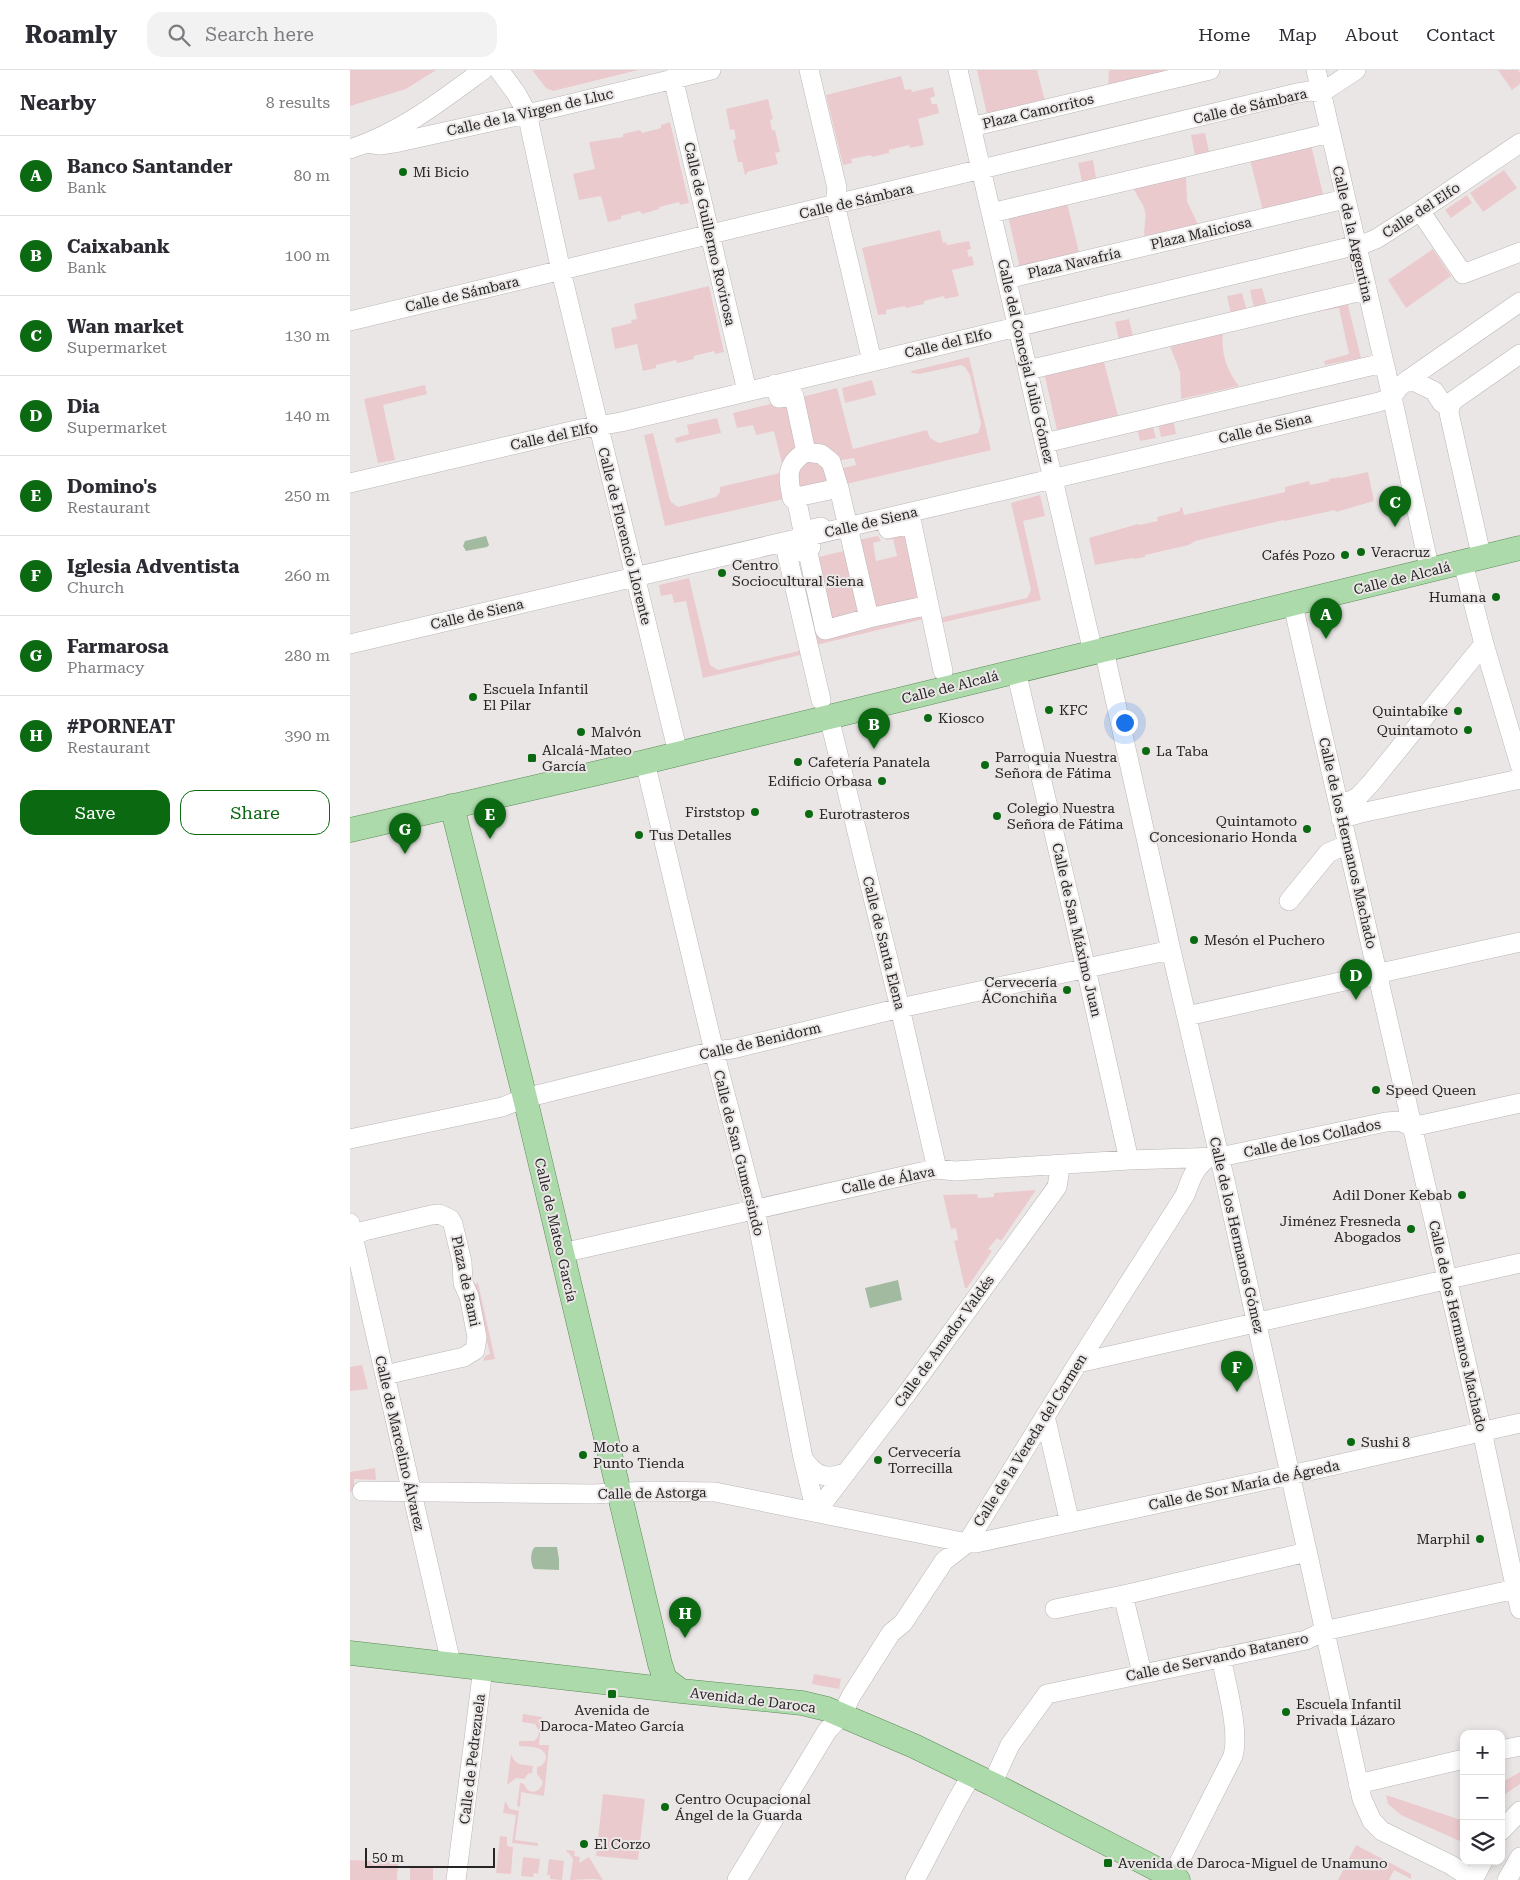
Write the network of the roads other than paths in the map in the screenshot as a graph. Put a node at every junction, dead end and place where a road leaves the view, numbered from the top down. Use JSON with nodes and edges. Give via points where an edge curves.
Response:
{"nodes":[{"id":1,"x":483,"y":70,"type":"edge"},
{"id":2,"x":499,"y":70,"type":"edge"},
{"id":3,"x":711,"y":70,"type":"edge"},
{"id":4,"x":809,"y":70,"type":"edge"},
{"id":5,"x":958,"y":70,"type":"edge"},
{"id":6,"x":1210,"y":70,"type":"edge"},
{"id":7,"x":1316,"y":70,"type":"edge"},
{"id":8,"x":1356,"y":70,"type":"edge"},
{"id":9,"x":673,"y":78,"type":"junction"},
{"id":10,"x":1321,"y":93,"type":"junction"},
{"id":11,"x":526,"y":113,"type":"junction"},
{"id":12,"x":971,"y":127,"type":"junction"},
{"id":13,"x":1330,"y":133,"type":"junction"},
{"id":14,"x":1520,"y":143,"type":"edge"},
{"id":15,"x":358,"y":146,"type":"edge"},
{"id":16,"x":981,"y":171,"type":"junction"},
{"id":17,"x":1345,"y":199,"type":"junction"},
{"id":18,"x":835,"y":204,"type":"junction"},
{"id":19,"x":1420,"y":212,"type":"junction"},
{"id":20,"x":991,"y":213,"type":"junction"},
{"id":21,"x":710,"y":236,"type":"junction"},
{"id":22,"x":1355,"y":246,"type":"junction"},
{"id":23,"x":1141,"y":247,"type":"joint"},
{"id":24,"x":1520,"y":252,"type":"edge"},
{"id":25,"x":561,"y":271,"type":"junction"},
{"id":26,"x":1006,"y":279,"type":"junction"},
{"id":27,"x":1366,"y":290,"type":"junction"},
{"id":28,"x":1520,"y":302,"type":"edge"},
{"id":29,"x":350,"y":321,"type":"edge"},
{"id":30,"x":1017,"y":326,"type":"junction"},
{"id":31,"x":1520,"y":354,"type":"edge"},
{"id":32,"x":872,"y":361,"type":"junction"},
{"id":33,"x":1384,"y":363,"type":"junction"},
{"id":34,"x":1028,"y":370,"type":"junction"},
{"id":35,"x":1409,"y":379,"type":"junction"},
{"id":36,"x":775,"y":384,"type":"junction"},
{"id":37,"x":748,"y":390,"type":"junction"},
{"id":38,"x":1392,"y":397,"type":"junction"},
{"id":39,"x":1450,"y":406,"type":"junction"},
{"id":40,"x":598,"y":426,"type":"junction"},
{"id":41,"x":1044,"y":443,"type":"junction"},
{"id":42,"x":806,"y":452,"type":"junction"},
{"id":43,"x":1053,"y":478,"type":"junction"},
{"id":44,"x":350,"y":483,"type":"edge"},
{"id":45,"x":839,"y":488,"type":"junction"},
{"id":46,"x":792,"y":498,"type":"junction"},
{"id":47,"x":849,"y":528,"type":"junction"},
{"id":48,"x":807,"y":548,"type":"junction"},
{"id":49,"x":1520,"y":548,"type":"edge"},
{"id":50,"x":1473,"y":561,"type":"junction"},
{"id":51,"x":1430,"y":572,"type":"junction"},
{"id":52,"x":634,"y":576,"type":"junction"},
{"id":53,"x":928,"y":605,"type":"junction"},
{"id":54,"x":1292,"y":605,"type":"junction"},
{"id":55,"x":869,"y":618,"type":"junction"},
{"id":56,"x":826,"y":630,"type":"junction"},
{"id":57,"x":806,"y":635,"type":"junction"},
{"id":58,"x":350,"y":644,"type":"edge"},
{"id":59,"x":1484,"y":644,"type":"junction"},
{"id":60,"x":1099,"y":651,"type":"junction"},
{"id":61,"x":943,"y":671,"type":"dead end"},
{"id":62,"x":1016,"y":671,"type":"junction"},
{"id":63,"x":825,"y":709,"type":"junction"},
{"id":64,"x":678,"y":754,"type":"junction"},
{"id":65,"x":645,"y":762,"type":"junction"},
{"id":66,"x":1520,"y":765,"type":"edge"},
{"id":67,"x":1520,"y":779,"type":"edge"},
{"id":68,"x":452,"y":806,"type":"junction"},
{"id":69,"x":1340,"y":812,"type":"junction"},
{"id":70,"x":350,"y":830,"type":"edge"},
{"id":71,"x":1348,"y":844,"type":"junction"},
{"id":72,"x":1289,"y":901,"type":"dead end"},
{"id":73,"x":1520,"y":942,"type":"edge"},
{"id":74,"x":1171,"y":950,"type":"junction"},
{"id":75,"x":1086,"y":968,"type":"junction"},
{"id":76,"x":1378,"y":973,"type":"junction"},
{"id":77,"x":900,"y":1008,"type":"junction"},
{"id":78,"x":1187,"y":1016,"type":"junction"},
{"id":79,"x":714,"y":1051,"type":"junction"},
{"id":80,"x":525,"y":1098,"type":"junction"},
{"id":81,"x":1520,"y":1103,"type":"edge"},
{"id":82,"x":1412,"y":1128,"type":"junction"},
{"id":83,"x":350,"y":1139,"type":"edge"},
{"id":84,"x":1214,"y":1158,"type":"junction"},
{"id":85,"x":1128,"y":1160,"type":"junction"},
{"id":86,"x":1058,"y":1165,"type":"junction"},
{"id":87,"x":937,"y":1170,"type":"junction"},
{"id":88,"x":755,"y":1209,"type":"junction"},
{"id":89,"x":352,"y":1229,"type":"edge"},
{"id":90,"x":562,"y":1253,"type":"junction"},
{"id":91,"x":1520,"y":1263,"type":"edge"},
{"id":92,"x":1447,"y":1280,"type":"junction"},
{"id":93,"x":1257,"y":1322,"type":"junction"},
{"id":94,"x":1078,"y":1362,"type":"junction"},
{"id":95,"x":385,"y":1375,"type":"junction"},
{"id":96,"x":1045,"y":1416,"type":"junction"},
{"id":97,"x":1520,"y":1423,"type":"edge"},
{"id":98,"x":1482,"y":1431,"type":"junction"},
{"id":99,"x":802,"y":1458,"type":"junction"},
{"id":100,"x":847,"y":1472,"type":"junction"},
{"id":101,"x":1290,"y":1475,"type":"junction"},
{"id":102,"x":362,"y":1491,"type":"dead end"},
{"id":103,"x":412,"y":1491,"type":"junction"},
{"id":104,"x":619,"y":1494,"type":"junction"},
{"id":105,"x":816,"y":1512,"type":"junction"},
{"id":106,"x":1070,"y":1523,"type":"junction"},
{"id":107,"x":967,"y":1543,"type":"junction"},
{"id":108,"x":1307,"y":1552,"type":"junction"},
{"id":109,"x":1518,"y":1588,"type":"edge"},
{"id":110,"x":1128,"y":1594,"type":"junction"},
{"id":111,"x":1055,"y":1609,"type":"dead end"},
{"id":112,"x":1520,"y":1609,"type":"edge"},
{"id":113,"x":1324,"y":1631,"type":"junction"},
{"id":114,"x":350,"y":1653,"type":"edge"},
{"id":115,"x":658,"y":1655,"type":"junction"},
{"id":116,"x":1221,"y":1657,"type":"junction"},
{"id":117,"x":451,"y":1664,"type":"junction"},
{"id":118,"x":483,"y":1668,"type":"junction"},
{"id":119,"x":1142,"y":1673,"type":"junction"},
{"id":120,"x":636,"y":1686,"type":"junction"},
{"id":121,"x":681,"y":1691,"type":"junction"},
{"id":122,"x":842,"y":1715,"type":"junction"},
{"id":123,"x":1520,"y":1746,"type":"edge"},
{"id":124,"x":1505,"y":1749,"type":"edge"},
{"id":125,"x":1460,"y":1760,"type":"edge"},
{"id":126,"x":982,"y":1779,"type":"junction"},
{"id":127,"x":1358,"y":1784,"type":"junction"},
{"id":128,"x":1520,"y":1811,"type":"edge"},
{"id":129,"x":1505,"y":1827,"type":"edge"},
{"id":130,"x":1520,"y":1840,"type":"edge"},
{"id":131,"x":1519,"y":1858,"type":"edge"},
{"id":132,"x":1481,"y":1865,"type":"edge"},
{"id":133,"x":1173,"y":1879,"type":"edge"},
{"id":134,"x":456,"y":1880,"type":"edge"},
{"id":135,"x":738,"y":1880,"type":"edge"},
{"id":136,"x":915,"y":1880,"type":"edge"},
{"id":137,"x":1473,"y":1880,"type":"edge"},
{"id":138,"x":1506,"y":1880,"type":"edge"}],
"edges":[{"from":1,"to":15,"type":"street","via":[[404,126]]},
{"from":2,"to":11,"type":"street","name":"Calle de Florencio Llorente"},
{"from":3,"to":9,"type":"street","name":"Calle de la Virgen de Lluc"},
{"from":4,"to":18,"type":"street","via":[[836,188]]},
{"from":5,"to":12,"type":"street","name":"Calle del Concejal Julio Gómez"},
{"from":6,"to":12,"type":"street","name":"Plaza Camorritos"},
{"from":7,"to":10,"type":"street","name":"Calle de la Argentina"},
{"from":8,"to":10,"type":"street","name":"Calle de Sámbara"},
{"from":9,"to":11,"type":"street","name":"Calle de la Virgen de Lluc"},
{"from":9,"to":21,"type":"street","name":"Calle de Guillermo Rovirosa"},
{"from":10,"to":13,"type":"street","name":"Calle de la Argentina"},
{"from":10,"to":16,"type":"street","name":"Calle de Sámbara","via":[[1297,93]]},
{"from":11,"to":15,"type":"street","name":"Calle de la Virgen de Lluc","via":[[387,144]]},
{"from":11,"to":25,"type":"street","name":"Calle de Florencio Llorente"},
{"from":12,"to":16,"type":"street","name":"Calle del Concejal Julio Gómez"},
{"from":13,"to":17,"type":"street","name":"Calle de la Argentina"},
{"from":13,"to":20,"type":"street"},
{"from":14,"to":19,"type":"street","name":"Calle del Elfo"},
{"from":16,"to":18,"type":"street","name":"Calle de Sámbara"},
{"from":16,"to":20,"type":"street","name":"Calle del Concejal Julio Gómez"},
{"from":17,"to":22,"type":"street","name":"Calle de la Argentina"},
{"from":17,"to":23,"type":"street","name":"Plaza Maliciosa"},
{"from":18,"to":21,"type":"street","name":"Calle de Sámbara"},
{"from":18,"to":32,"type":"street"},
{"from":19,"to":22,"type":"street","name":"Calle del Elfo","via":[[1376,239]]},
{"from":19,"to":24,"type":"street","via":[[1463,274]]},
{"from":20,"to":26,"type":"street","name":"Calle del Concejal Julio Gómez"},
{"from":21,"to":25,"type":"street","name":"Calle de Sámbara"},
{"from":21,"to":37,"type":"street","name":"Calle de Guillermo Rovirosa"},
{"from":22,"to":27,"type":"street","name":"Calle de la Argentina"},
{"from":22,"to":30,"type":"street","name":"Calle del Elfo"},
{"from":23,"to":26,"type":"street","name":"Plaza Navafría"},
{"from":25,"to":29,"type":"street","name":"Calle de Sámbara"},
{"from":25,"to":40,"type":"street","name":"Calle de Florencio Llorente"},
{"from":26,"to":30,"type":"street","name":"Calle del Concejal Julio Gómez"},
{"from":27,"to":33,"type":"street","name":"Calle de la Argentina"},
{"from":27,"to":34,"type":"street"},
{"from":28,"to":35,"type":"street"},
{"from":30,"to":32,"type":"street","name":"Calle del Elfo"},
{"from":30,"to":34,"type":"street","name":"Calle del Concejal Julio Gómez"},
{"from":31,"to":39,"type":"street"},
{"from":32,"to":36,"type":"street","name":"Calle del Elfo"},
{"from":33,"to":38,"type":"street","name":"Calle de la Argentina"},
{"from":33,"to":41,"type":"street"},
{"from":34,"to":41,"type":"street","name":"Calle del Concejal Julio Gómez"},
{"from":35,"to":38,"type":"street"},
{"from":35,"to":39,"type":"street","via":[[1434,392],[1442,404]]},
{"from":36,"to":37,"type":"street","name":"Calle del Elfo"},
{"from":36,"to":42,"type":"street","via":[[779,398],[794,396]]},
{"from":37,"to":40,"type":"street","name":"Calle del Elfo"},
{"from":38,"to":43,"type":"street","name":"Calle de Siena"},
{"from":38,"to":51,"type":"street","name":"Calle de la Argentina"},
{"from":39,"to":50,"type":"street"},
{"from":40,"to":44,"type":"street","name":"Calle del Elfo"},
{"from":40,"to":52,"type":"street","name":"Calle de Florencio Llorente"},
{"from":41,"to":43,"type":"street","name":"Calle del Concejal Julio Gómez"},
{"from":42,"to":45,"type":"street","via":[[821,454],[831,462]]},
{"from":42,"to":46,"type":"street","via":[[793,462],[789,472]]},
{"from":43,"to":47,"type":"street","name":"Calle de Siena"},
{"from":43,"to":60,"type":"street","name":"Calle del Concejal Julio Gómez"},
{"from":45,"to":46,"type":"street"},
{"from":45,"to":47,"type":"street"},
{"from":46,"to":47,"type":"street","via":[[798,502],[803,531]]},
{"from":47,"to":48,"type":"street"},
{"from":47,"to":52,"type":"street","name":"Calle de Siena"},
{"from":47,"to":53,"type":"street","via":[[912,524]]},
{"from":47,"to":55,"type":"street"},
{"from":48,"to":56,"type":"street"},
{"from":48,"to":57,"type":"street","name":"Calle de Santa Elena","via":[[787,554]]},
{"from":49,"to":50,"type":"main road","name":"Calle de Alcalá"},
{"from":50,"to":51,"type":"main road","name":"Calle de Alcalá"},
{"from":50,"to":59,"type":"street"},
{"from":51,"to":54,"type":"main road","name":"Calle de Alcalá"},
{"from":52,"to":58,"type":"street","name":"Calle de Siena"},
{"from":52,"to":64,"type":"street","name":"Calle de Florencio Llorente"},
{"from":53,"to":55,"type":"street"},
{"from":53,"to":61,"type":"street"},
{"from":54,"to":60,"type":"main road","name":"Calle de Alcalá"},
{"from":54,"to":69,"type":"street","name":"Calle de los Hermanos Machado"},
{"from":55,"to":56,"type":"street"},
{"from":56,"to":57,"type":"street"},
{"from":57,"to":63,"type":"street","name":"Calle de Santa Elena"},
{"from":59,"to":66,"type":"street"},
{"from":59,"to":69,"type":"street","via":[[1371,783]]},
{"from":60,"to":62,"type":"main road","name":"Calle de Alcalá"},
{"from":60,"to":74,"type":"street","name":"Calle de los Hermanos Gómez"},
{"from":62,"to":63,"type":"main road","name":"Calle de Alcalá"},
{"from":62,"to":75,"type":"street","name":"Calle de San Máximo Juan"},
{"from":63,"to":64,"type":"main road","name":"Calle de Alcalá"},
{"from":63,"to":77,"type":"street","name":"Calle de Santa Elena"},
{"from":64,"to":65,"type":"main road","name":"Calle de Alcalá"},
{"from":65,"to":68,"type":"main road","name":"Calle de Alcalá"},
{"from":65,"to":79,"type":"street","name":"Calle de San Gumersindo"},
{"from":67,"to":69,"type":"street","via":[[1361,813]]},
{"from":68,"to":70,"type":"main road","name":"Calle de Alcalá"},
{"from":68,"to":80,"type":"main road","name":"Calle de Mateo García"},
{"from":69,"to":71,"type":"street","name":"Calle de los Hermanos Machado"},
{"from":71,"to":72,"type":"street","via":[[1328,853]]},
{"from":71,"to":76,"type":"street","name":"Calle de los Hermanos Machado"},
{"from":73,"to":76,"type":"street"},
{"from":74,"to":75,"type":"street","name":"Calle de Benidorm"},
{"from":74,"to":78,"type":"street","name":"Calle de los Hermanos Gómez"},
{"from":75,"to":77,"type":"street","name":"Calle de Benidorm"},
{"from":75,"to":85,"type":"street","name":"Calle de San Máximo Juan"},
{"from":76,"to":78,"type":"street"},
{"from":76,"to":82,"type":"street","name":"Calle de los Hermanos Machado"},
{"from":77,"to":79,"type":"street","name":"Calle de Benidorm"},
{"from":77,"to":87,"type":"street","name":"Calle de Santa Elena"},
{"from":78,"to":84,"type":"street","name":"Calle de los Hermanos Gómez"},
{"from":79,"to":80,"type":"street","name":"Calle de Benidorm"},
{"from":79,"to":88,"type":"street","name":"Calle de San Gumersindo"},
{"from":80,"to":83,"type":"street","name":"Calle de Benidorm","via":[[502,1107]]},
{"from":80,"to":90,"type":"main road","name":"Calle de Mateo García"},
{"from":81,"to":82,"type":"street","name":"Calle de los Collados"},
{"from":82,"to":84,"type":"street","name":"Calle de los Collados","via":[[1400,1122],[1386,1122]]},
{"from":82,"to":92,"type":"street","name":"Calle de los Hermanos Machado"},
{"from":84,"to":85,"type":"street","name":"Calle de Álava"},
{"from":84,"to":93,"type":"street","name":"Calle de los Hermanos Gómez"},
{"from":84,"to":94,"type":"street","name":"Calle de la Vereda del Carmen","via":[[1199,1164],[1193,1172],[1185,1194]]},
{"from":85,"to":86,"type":"street","name":"Calle de Álava"},
{"from":86,"to":87,"type":"street","name":"Calle de Álava"},
{"from":86,"to":100,"type":"street","name":"Calle de Amador Valdés","via":[[1057,1187]]},
{"from":87,"to":88,"type":"street","name":"Calle de Álava"},
{"from":88,"to":90,"type":"street","name":"Calle de Álava"},
{"from":88,"to":99,"type":"street","name":"Calle de San Gumersindo"},
{"from":89,"to":95,"type":"street","name":"Calle de Marcelino Álvarez"},
{"from":89,"to":95,"type":"street","name":"Plaza de Bami","via":[[364,1231],[431,1215],[445,1216],[453,1224],[462,1262],[463,1283],[478,1337],[476,1350],[464,1357]]},
{"from":90,"to":104,"type":"main road","name":"Calle de Mateo García"},
{"from":91,"to":92,"type":"street"},
{"from":92,"to":93,"type":"street"},
{"from":92,"to":98,"type":"street","name":"Calle de los Hermanos Machado"},
{"from":93,"to":94,"type":"street"},
{"from":93,"to":101,"type":"street","name":"Calle de los Hermanos Gómez"},
{"from":94,"to":96,"type":"street","name":"Calle de la Vereda del Carmen"},
{"from":95,"to":103,"type":"street","name":"Calle de Marcelino Álvarez"},
{"from":96,"to":106,"type":"street"},
{"from":96,"to":107,"type":"street","name":"Calle de la Vereda del Carmen"},
{"from":97,"to":98,"type":"street","name":"Calle de Sor María de Ágreda"},
{"from":98,"to":101,"type":"street","name":"Calle de Sor María de Ágreda"},
{"from":98,"to":109,"type":"street","name":"Calle de los Hermanos Machado"},
{"from":99,"to":100,"type":"street","via":[[808,1467],[822,1476]]},
{"from":99,"to":105,"type":"street","name":"Calle de San Gumersindo"},
{"from":100,"to":105,"type":"street","name":"Calle de Amador Valdés"},
{"from":101,"to":106,"type":"street","name":"Calle de Sor María de Ágreda"},
{"from":101,"to":108,"type":"street","name":"Calle de los Hermanos Gómez"},
{"from":102,"to":103,"type":"street","name":"Calle de Astorga"},
{"from":103,"to":104,"type":"street","name":"Calle de Astorga"},
{"from":103,"to":117,"type":"street","name":"Calle de Marcelino Álvarez"},
{"from":104,"to":105,"type":"street","name":"Calle de Astorga","via":[[715,1492]]},
{"from":104,"to":115,"type":"main road","name":"Calle de Mateo García"},
{"from":105,"to":107,"type":"street","name":"Calle de Astorga"},
{"from":106,"to":107,"type":"street","name":"Calle de Sor María de Ágreda","via":[[993,1541]]},
{"from":107,"to":122,"type":"street","name":"Calle de la Vereda del Carmen","via":[[944,1561],[903,1623],[891,1634]]},
{"from":108,"to":110,"type":"street"},
{"from":108,"to":113,"type":"street","name":"Calle de los Hermanos Gómez"},
{"from":109,"to":112,"type":"street","name":"Calle de los Hermanos Machado"},
{"from":109,"to":113,"type":"street","name":"Calle de Servando Batanero"},
{"from":110,"to":111,"type":"street"},
{"from":110,"to":119,"type":"street","via":[[1125,1603]]},
{"from":113,"to":116,"type":"street","name":"Calle de Servando Batanero","via":[[1306,1640]]},
{"from":113,"to":127,"type":"street","name":"Calle de los Hermanos Gómez"},
{"from":114,"to":117,"type":"main road","name":"Avenida de Daroca"},
{"from":115,"to":120,"type":"main road","via":[[653,1676]]},
{"from":115,"to":121,"type":"main road","name":"Calle de Mateo García","via":[[668,1684]]},
{"from":116,"to":119,"type":"street","name":"Calle de Servando Batanero"},
{"from":116,"to":133,"type":"street","via":[[1235,1748]]},
{"from":117,"to":118,"type":"main road","name":"Avenida de Daroca"},
{"from":118,"to":120,"type":"main road","name":"Avenida de Daroca"},
{"from":118,"to":134,"type":"street","name":"Calle de Pedrezuela"},
{"from":119,"to":126,"type":"street","name":"Calle de Servando Batanero","via":[[1047,1694]]},
{"from":120,"to":121,"type":"main road","name":"Avenida de Daroca"},
{"from":121,"to":122,"type":"main road","name":"Avenida de Daroca","via":[[802,1703]]},
{"from":122,"to":126,"type":"main road","name":"Avenida de Daroca"},
{"from":122,"to":135,"type":"street","name":"Calle de la Vereda del Carmen","via":[[827,1731]]},
{"from":123,"to":124,"type":"street"},
{"from":125,"to":127,"type":"street"},
{"from":126,"to":133,"type":"main road","name":"Avenida de Daroca"},
{"from":126,"to":136,"type":"street","name":"Calle de Servando Batanero","via":[[956,1802]]},
{"from":127,"to":137,"type":"street","name":"Calle de los Hermanos Gómez","via":[[1372,1821],[1382,1831],[1451,1865]]},
{"from":128,"to":129,"type":"street"},
{"from":130,"to":131,"type":"street"},
{"from":131,"to":138,"type":"street"},
{"from":132,"to":137,"type":"street"}]}
